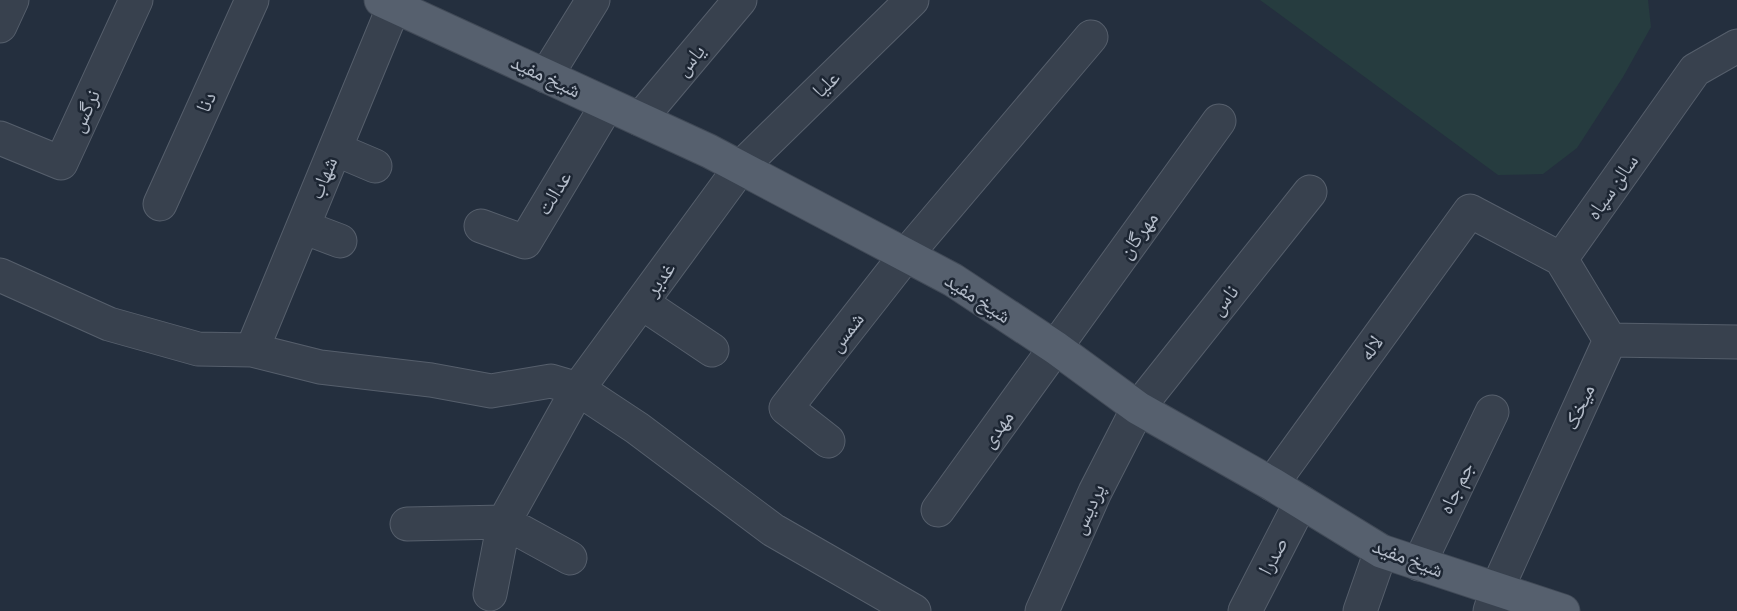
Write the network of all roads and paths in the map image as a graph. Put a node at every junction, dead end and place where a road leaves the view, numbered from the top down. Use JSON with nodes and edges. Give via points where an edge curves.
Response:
{"nodes":[{"id":1,"x":12,"y":0,"type":"edge"},
{"id":2,"x":136,"y":0,"type":"edge"},
{"id":3,"x":252,"y":0,"type":"edge"},
{"id":4,"x":593,"y":0,"type":"edge"},
{"id":5,"x":740,"y":0,"type":"edge"},
{"id":6,"x":912,"y":0,"type":"edge"},
{"id":7,"x":387,"y":3,"type":"edge"},
{"id":8,"x":0,"y":26,"type":"edge"},
{"id":9,"x":1091,"y":37,"type":"dead end"},
{"id":10,"x":1737,"y":46,"type":"edge"},
{"id":11,"x":546,"y":76,"type":"junction"},
{"id":12,"x":608,"y":105,"type":"junction"},
{"id":13,"x":640,"y":119,"type":"junction"},
{"id":14,"x":1219,"y":121,"type":"dead end"},
{"id":15,"x":0,"y":138,"type":"edge"},
{"id":16,"x":335,"y":149,"type":"junction"},
{"id":17,"x":375,"y":166,"type":"dead end"},
{"id":18,"x":740,"y":168,"type":"junction"},
{"id":19,"x":1310,"y":192,"type":"dead end"},
{"id":20,"x":160,"y":204,"type":"dead end"},
{"id":21,"x":482,"y":226,"type":"dead end"},
{"id":22,"x":303,"y":227,"type":"junction"},
{"id":23,"x":340,"y":241,"type":"dead end"},
{"id":24,"x":906,"y":255,"type":"junction"},
{"id":25,"x":1561,"y":259,"type":"junction"},
{"id":26,"x":0,"y":275,"type":"edge"},
{"id":27,"x":642,"y":303,"type":"junction"},
{"id":28,"x":1610,"y":340,"type":"junction"},
{"id":29,"x":1737,"y":342,"type":"edge"},
{"id":30,"x":1056,"y":348,"type":"junction"},
{"id":31,"x":252,"y":350,"type":"junction"},
{"id":32,"x":712,"y":350,"type":"dead end"},
{"id":33,"x":578,"y":389,"type":"junction"},
{"id":34,"x":1138,"y":408,"type":"junction"},
{"id":35,"x":1492,"y":412,"type":"dead end"},
{"id":36,"x":828,"y":441,"type":"dead end"},
{"id":37,"x":1272,"y":484,"type":"junction"},
{"id":38,"x":1301,"y":502,"type":"junction"},
{"id":39,"x":938,"y":510,"type":"dead end"},
{"id":40,"x":504,"y":522,"type":"junction"},
{"id":41,"x":407,"y":524,"type":"dead end"},
{"id":42,"x":1382,"y":551,"type":"junction"},
{"id":43,"x":570,"y":558,"type":"dead end"},
{"id":44,"x":1419,"y":564,"type":"junction"},
{"id":45,"x":490,"y":594,"type":"dead end"},
{"id":46,"x":1494,"y":600,"type":"edge"},
{"id":47,"x":914,"y":611,"type":"edge"},
{"id":48,"x":1042,"y":611,"type":"edge"},
{"id":49,"x":1245,"y":611,"type":"edge"},
{"id":50,"x":1360,"y":611,"type":"edge"},
{"id":51,"x":1563,"y":611,"type":"edge"}],
"edges":[{"from":1,"to":8,"type":"street"},
{"from":2,"to":15,"type":"street","name":"نرگس","via":[[61,163]]},
{"from":3,"to":20,"type":"street","name":"دنا"},
{"from":4,"to":11,"type":"street"},
{"from":5,"to":13,"type":"street","name":"یاس"},
{"from":6,"to":18,"type":"street","name":"علیا"},
{"from":7,"to":11,"type":"main road","name":"شیخ مفید"},
{"from":7,"to":16,"type":"street","name":"شهاب"},
{"from":9,"to":24,"type":"street","name":"شمس"},
{"from":10,"to":25,"type":"street","name":"سالن سپاه","via":[[1695,70]]},
{"from":11,"to":12,"type":"main road","name":"شیخ مفید"},
{"from":12,"to":13,"type":"main road","name":"شیخ مفید"},
{"from":12,"to":21,"type":"street","name":"عدالت","via":[[525,242]]},
{"from":13,"to":18,"type":"main road","name":"شیخ مفید"},
{"from":14,"to":30,"type":"street","name":"مهرگان"},
{"from":16,"to":17,"type":"street"},
{"from":16,"to":22,"type":"street","name":"شهاب"},
{"from":18,"to":24,"type":"main road","name":"شیخ مفید"},
{"from":18,"to":27,"type":"street","name":"غدیر"},
{"from":19,"to":34,"type":"street","name":"ناس"},
{"from":22,"to":23,"type":"street"},
{"from":22,"to":31,"type":"street","name":"شهاب"},
{"from":24,"to":30,"type":"main road","name":"شیخ مفید","via":[[953,280]]},
{"from":24,"to":36,"type":"street","name":"شمس","via":[[786,408]]},
{"from":25,"to":28,"type":"street"},
{"from":25,"to":37,"type":"street","name":"لاله","via":[[1470,212]]},
{"from":26,"to":31,"type":"street","via":[[109,324],[198,349]]},
{"from":27,"to":32,"type":"street"},
{"from":27,"to":33,"type":"street","name":"غدیر"},
{"from":28,"to":29,"type":"street"},
{"from":28,"to":46,"type":"street","name":"میخک"},
{"from":30,"to":34,"type":"main road","name":"شیخ مفید"},
{"from":30,"to":39,"type":"street","name":"مهدی"},
{"from":31,"to":33,"type":"street","via":[[321,367],[490,391],[551,381]]},
{"from":33,"to":40,"type":"street","name":"غدیر"},
{"from":33,"to":47,"type":"street","via":[[773,530]]},
{"from":34,"to":37,"type":"main road","name":"شیخ مفید"},
{"from":34,"to":48,"type":"street","name":"پردیس"},
{"from":35,"to":44,"type":"street","name":"جم جاه"},
{"from":37,"to":38,"type":"main road","name":"شیخ مفید"},
{"from":38,"to":42,"type":"main road","name":"شیخ مفید"},
{"from":38,"to":49,"type":"street","name":"صدرا"},
{"from":40,"to":41,"type":"street"},
{"from":40,"to":43,"type":"street"},
{"from":40,"to":45,"type":"street","name":"غدیر"},
{"from":42,"to":44,"type":"main road","name":"شیخ مفید"},
{"from":42,"to":50,"type":"street"},
{"from":44,"to":46,"type":"main road","name":"شیخ مفید"},
{"from":46,"to":51,"type":"main road","name":"شیخ مفید"}]}
